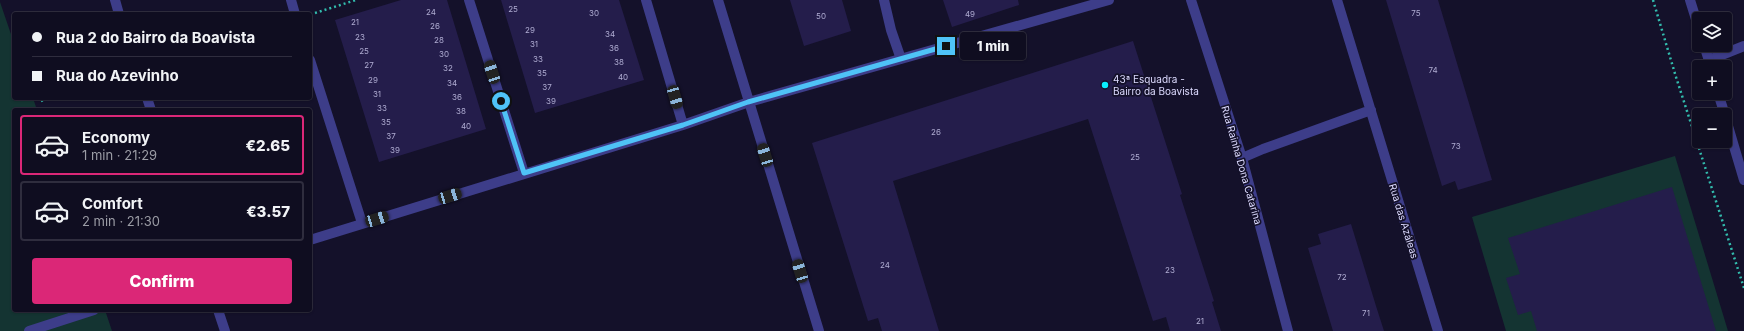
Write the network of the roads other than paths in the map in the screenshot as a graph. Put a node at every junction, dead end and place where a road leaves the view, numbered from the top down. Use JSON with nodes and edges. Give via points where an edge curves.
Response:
{"nodes":[{"id":1,"x":115,"y":0,"type":"edge"},
{"id":2,"x":291,"y":0,"type":"edge"},
{"id":3,"x":469,"y":0,"type":"edge"},
{"id":4,"x":646,"y":0,"type":"edge"},
{"id":5,"x":718,"y":0,"type":"edge"},
{"id":6,"x":884,"y":0,"type":"edge"},
{"id":7,"x":1109,"y":0,"type":"edge"},
{"id":8,"x":1191,"y":0,"type":"edge"},
{"id":9,"x":1337,"y":0,"type":"edge"},
{"id":10,"x":1690,"y":0,"type":"edge"},
{"id":11,"x":118,"y":12,"type":"edge"},
{"id":12,"x":294,"y":12,"type":"edge"},
{"id":13,"x":1694,"y":12,"type":"edge"},
{"id":14,"x":1741,"y":47,"type":"edge"},
{"id":15,"x":901,"y":59,"type":"junction"},
{"id":16,"x":1716,"y":60,"type":"edge"},
{"id":17,"x":312,"y":66,"type":"edge"},
{"id":18,"x":748,"y":102,"type":"junction"},
{"id":19,"x":1371,"y":110,"type":"junction"},
{"id":20,"x":683,"y":125,"type":"junction"},
{"id":21,"x":1732,"y":139,"type":"edge"},
{"id":22,"x":1242,"y":158,"type":"junction"},
{"id":23,"x":524,"y":173,"type":"junction"},
{"id":24,"x":1744,"y":180,"type":"edge"},
{"id":25,"x":362,"y":223,"type":"junction"},
{"id":26,"x":312,"y":239,"type":"edge"},
{"id":27,"x":88,"y":312,"type":"edge"},
{"id":28,"x":219,"y":312,"type":"edge"},
{"id":29,"x":28,"y":331,"type":"edge"},
{"id":30,"x":224,"y":331,"type":"edge"},
{"id":31,"x":819,"y":331,"type":"edge"},
{"id":32,"x":1288,"y":331,"type":"edge"},
{"id":33,"x":1438,"y":331,"type":"edge"}],
"edges":[{"from":1,"to":11,"type":"street"},
{"from":2,"to":12,"type":"street"},
{"from":3,"to":23,"type":"street"},
{"from":4,"to":20,"type":"street"},
{"from":5,"to":18,"type":"street"},
{"from":6,"to":15,"type":"street"},
{"from":7,"to":15,"type":"street"},
{"from":8,"to":22,"type":"street","name":"Rua Rainha Dona Catarina"},
{"from":9,"to":19,"type":"street","name":"Rua das Azáleas"},
{"from":10,"to":13,"type":"street"},
{"from":14,"to":16,"type":"street"},
{"from":15,"to":18,"type":"street"},
{"from":17,"to":25,"type":"street"},
{"from":18,"to":20,"type":"street"},
{"from":18,"to":31,"type":"street"},
{"from":19,"to":22,"type":"street"},
{"from":19,"to":33,"type":"street","name":"Rua das Azáleas"},
{"from":20,"to":23,"type":"street"},
{"from":21,"to":24,"type":"street"},
{"from":22,"to":32,"type":"street","name":"Rua Rainha Dona Catarina"},
{"from":23,"to":25,"type":"street"},
{"from":25,"to":26,"type":"street"},
{"from":27,"to":29,"type":"street"},
{"from":28,"to":30,"type":"street"}]}
